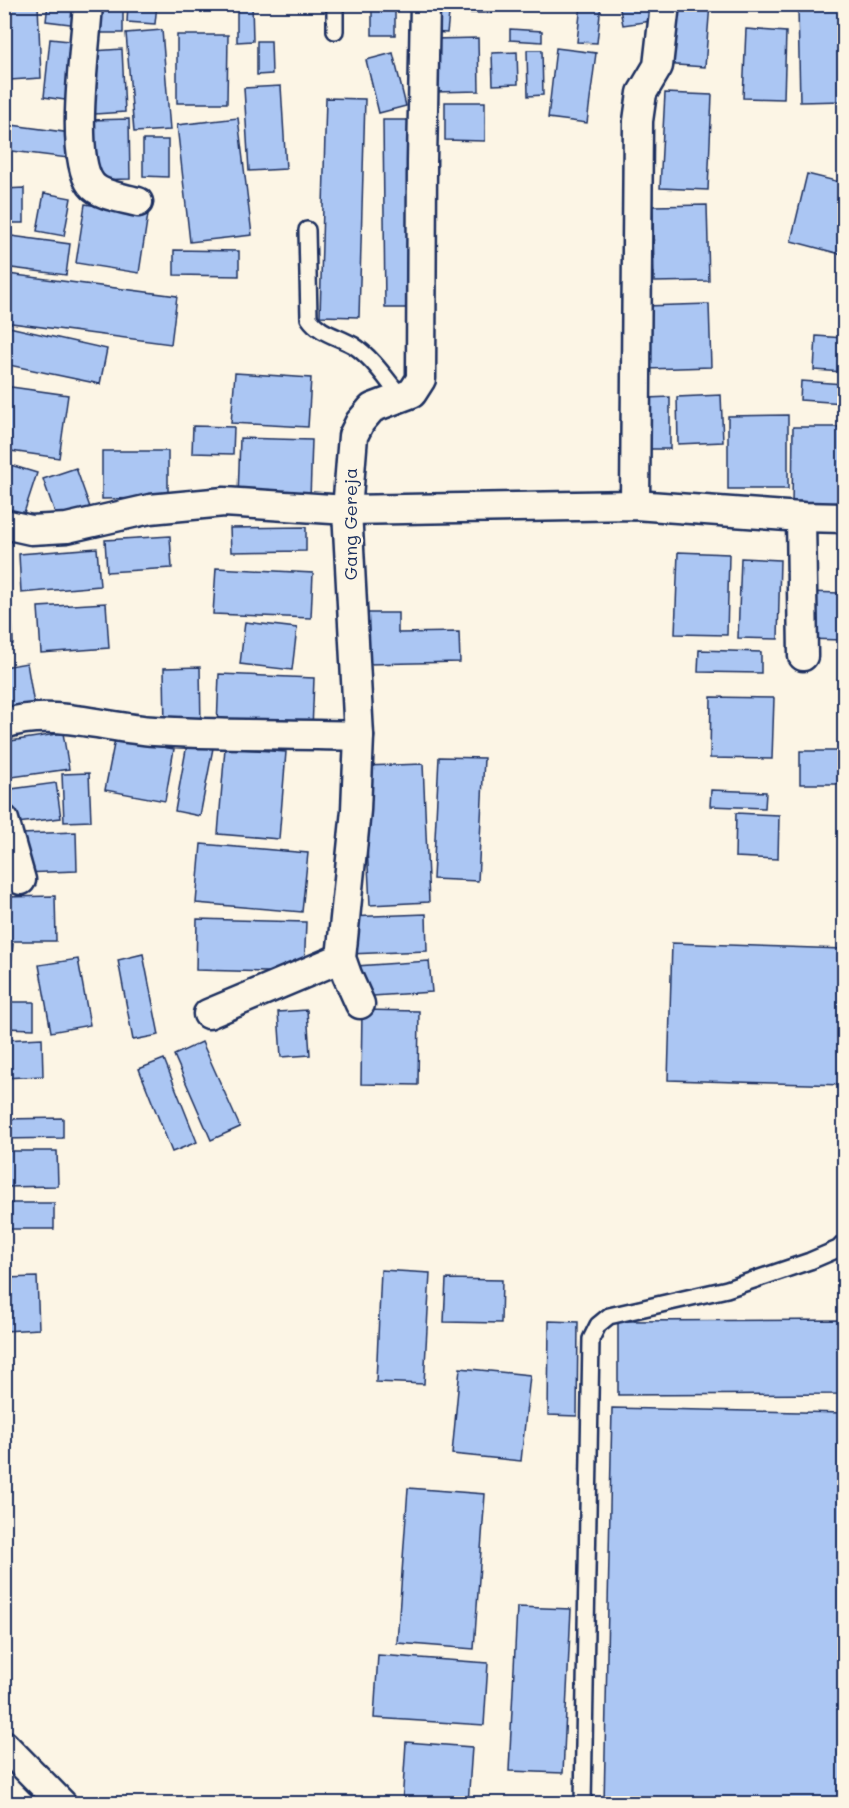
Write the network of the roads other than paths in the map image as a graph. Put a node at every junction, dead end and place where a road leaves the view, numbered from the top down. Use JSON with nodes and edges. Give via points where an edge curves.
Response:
{"nodes":[{"id":1,"x":88,"y":4,"type":"edge"},
{"id":2,"x":335,"y":4,"type":"edge"},
{"id":3,"x":426,"y":4,"type":"edge"},
{"id":4,"x":665,"y":4,"type":"edge"},
{"id":5,"x":335,"y":31,"type":"dead end"},
{"id":6,"x":138,"y":202,"type":"dead end"},
{"id":7,"x":307,"y":230,"type":"dead end"},
{"id":8,"x":401,"y":398,"type":"junction"},
{"id":9,"x":635,"y":505,"type":"junction"},
{"id":10,"x":347,"y":510,"type":"junction"},
{"id":11,"x":801,"y":517,"type":"junction"},
{"id":12,"x":844,"y":518,"type":"edge"},
{"id":13,"x":4,"y":524,"type":"edge"},
{"id":14,"x":803,"y":656,"type":"dead end"},
{"id":15,"x":4,"y":724,"type":"edge"},
{"id":16,"x":359,"y":736,"type":"junction"},
{"id":17,"x":4,"y":820,"type":"edge"},
{"id":18,"x":21,"y":880,"type":"dead end"},
{"id":19,"x":341,"y":958,"type":"junction"},
{"id":20,"x":360,"y":1004,"type":"dead end"},
{"id":21,"x":208,"y":1014,"type":"dead end"},
{"id":22,"x":844,"y":1243,"type":"edge"},
{"id":23,"x":4,"y":1745,"type":"edge"},
{"id":24,"x":59,"y":1802,"type":"edge"},
{"id":25,"x":583,"y":1803,"type":"edge"}],
"edges":[{"from":1,"to":6,"type":"street","via":[[80,122],[82,163],[98,191]]},
{"from":2,"to":5,"type":"lane"},
{"from":3,"to":8,"type":"street","name":"Gang Gereja","via":[[421,379],[412,393]]},
{"from":4,"to":9,"type":"street","via":[[658,66],[642,93],[638,121]]},
{"from":7,"to":8,"type":"lane","via":[[309,318],[314,326],[370,359]]},
{"from":8,"to":10,"type":"street","name":"Gang Gereja","via":[[372,408],[353,436]]},
{"from":9,"to":10,"type":"street"},
{"from":9,"to":11,"type":"street"},
{"from":10,"to":13,"type":"street","via":[[224,502],[150,508],[67,528],[31,530]]},
{"from":10,"to":16,"type":"street","name":"Gang Gereja"},
{"from":11,"to":12,"type":"street"},
{"from":11,"to":14,"type":"street"},
{"from":15,"to":16,"type":"street","via":[[57,718],[152,730]]},
{"from":16,"to":19,"type":"street","name":"Gang Gereja"},
{"from":17,"to":18,"type":"street"},
{"from":19,"to":20,"type":"street","name":"Gang Gereja"},
{"from":19,"to":21,"type":"street"},
{"from":22,"to":25,"type":"lane","via":[[810,1261],[727,1289],[609,1316],[598,1325],[591,1339]]},
{"from":23,"to":24,"type":"street"}]}
